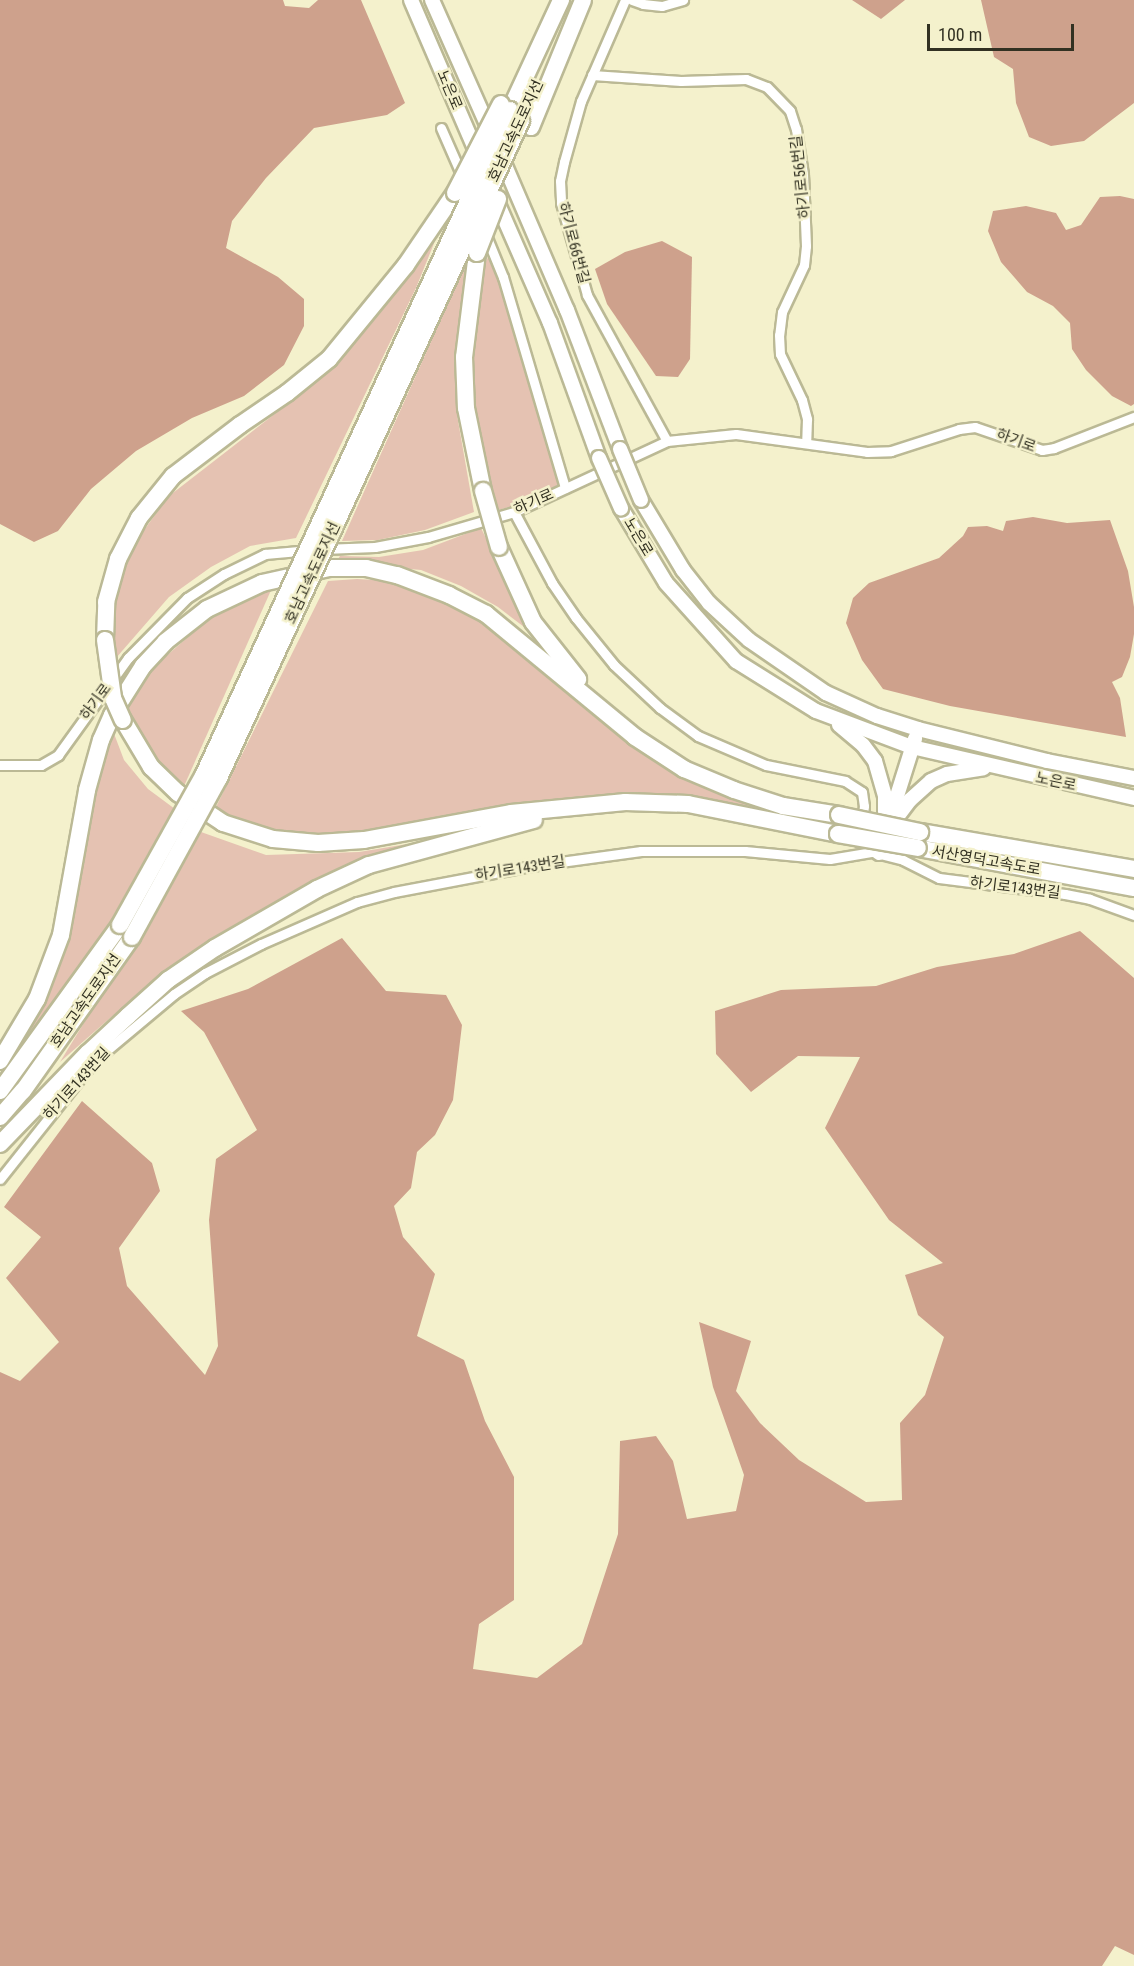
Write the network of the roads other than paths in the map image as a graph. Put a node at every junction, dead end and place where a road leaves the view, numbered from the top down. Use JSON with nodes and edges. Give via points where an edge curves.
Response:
{"nodes":[{"id":1,"x":411,"y":0,"type":"edge"},
{"id":2,"x":432,"y":0,"type":"edge"},
{"id":3,"x":554,"y":0,"type":"edge"},
{"id":4,"x":561,"y":0,"type":"edge"},
{"id":5,"x":577,"y":0,"type":"edge"},
{"id":6,"x":584,"y":0,"type":"edge"},
{"id":7,"x":625,"y":0,"type":"edge"},
{"id":8,"x":632,"y":0,"type":"edge"},
{"id":9,"x":683,"y":0,"type":"edge"},
{"id":10,"x":592,"y":75,"type":"junction"},
{"id":11,"x":516,"y":116,"type":"junction"},
{"id":12,"x":441,"y":128,"type":"dead end"},
{"id":13,"x":479,"y":160,"type":"junction"},
{"id":14,"x":459,"y":169,"type":"junction"},
{"id":15,"x":1134,"y":417,"type":"edge"},
{"id":16,"x":667,"y":441,"type":"junction"},
{"id":17,"x":806,"y":442,"type":"junction"},
{"id":18,"x":565,"y":488,"type":"junction"},
{"id":19,"x":514,"y":512,"type":"junction"},
{"id":20,"x":816,"y":711,"type":"junction"},
{"id":21,"x":918,"y":729,"type":"junction"},
{"id":22,"x":635,"y":737,"type":"junction"},
{"id":23,"x":912,"y":747,"type":"junction"},
{"id":24,"x":0,"y":765,"type":"edge"},
{"id":25,"x":990,"y":767,"type":"junction"},
{"id":26,"x":1134,"y":778,"type":"edge"},
{"id":27,"x":1134,"y":798,"type":"edge"},
{"id":28,"x":624,"y":802,"type":"junction"},
{"id":29,"x":885,"y":833,"type":"junction"},
{"id":30,"x":919,"y":840,"type":"junction"},
{"id":31,"x":858,"y":853,"type":"junction"},
{"id":32,"x":879,"y":853,"type":"junction"},
{"id":33,"x":1134,"y":869,"type":"edge"},
{"id":34,"x":1134,"y":888,"type":"edge"},
{"id":35,"x":1134,"y":915,"type":"edge"},
{"id":36,"x":126,"y":931,"type":"junction"},
{"id":37,"x":0,"y":1061,"type":"edge"},
{"id":38,"x":0,"y":1091,"type":"edge"},
{"id":39,"x":0,"y":1117,"type":"edge"},
{"id":40,"x":0,"y":1144,"type":"edge"},
{"id":41,"x":0,"y":1179,"type":"edge"}],
"edges":[{"from":1,"to":13,"type":"street","name":"노은로"},
{"from":2,"to":21,"type":"street","name":"노은로","bridge":true,"via":[[562,300],[641,500],[683,570],[749,640],[826,693]]},
{"from":3,"to":11,"type":"highway"},
{"from":4,"to":11,"type":"highway","name":"호남고속도로지선"},
{"from":5,"to":11,"type":"highway","name":"호남고속도로지선"},
{"from":6,"to":11,"type":"highway"},
{"from":7,"to":10,"type":"street","name":"하기로66번길"},
{"from":8,"to":9,"type":"street","via":[[662,6]]},
{"from":10,"to":16,"type":"street","name":"하기로66번길","via":[[564,162],[560,181],[563,212],[587,295]]},
{"from":10,"to":17,"type":"street","name":"하기로56번길","via":[[681,81],[746,79],[767,87],[790,111],[803,174],[806,246],[804,265],[782,312],[779,335],[780,354],[807,419]]},
{"from":11,"to":22,"type":"highway","bridge":true,"via":[[477,253],[464,357],[466,408],[499,547],[533,622],[566,667]]},
{"from":11,"to":28,"type":"highway","bridge":true,"via":[[455,193],[406,265],[328,359],[173,476],[139,518],[118,559],[106,602],[105,640],[113,698],[151,767],[178,793],[223,823],[273,839],[318,843],[364,840],[511,813]]},
{"from":11,"to":36,"type":"highway","name":"호남고속도로지선","bridge":true},
{"from":12,"to":14,"type":"street"},
{"from":13,"to":14,"type":"street"},
{"from":13,"to":20,"type":"street","name":"노은로","bridge":true,"via":[[550,323],[621,508],[666,583],[736,661]]},
{"from":14,"to":18,"type":"street","via":[[503,277]]},
{"from":15,"to":17,"type":"street","name":"하기로","via":[[1042,450],[975,427],[891,450],[867,452]]},
{"from":16,"to":17,"type":"street","name":"하기로","via":[[736,434]]},
{"from":16,"to":18,"type":"street","name":"하기로"},
{"from":18,"to":19,"type":"street","name":"하기로"},
{"from":19,"to":24,"type":"street","name":"하기로","via":[[428,537],[375,547],[265,554],[224,574],[188,598],[128,658],[58,755],[41,765]]},
{"from":19,"to":31,"type":"street","via":[[552,583],[576,618],[614,665],[660,708],[698,736],[735,754],[766,765],[845,781],[862,792]]},
{"from":20,"to":23,"type":"street","name":"노은로"},
{"from":20,"to":29,"type":"street","via":[[863,745],[875,761],[885,797]]},
{"from":21,"to":23,"type":"street"},
{"from":21,"to":26,"type":"street","name":"노은로"},
{"from":22,"to":30,"type":"highway","name":"서산영덕고속도로","bridge":true,"via":[[684,769],[734,790],[783,806],[839,815]]},
{"from":22,"to":37,"type":"highway","via":[[486,614],[397,574],[366,568],[329,568],[270,580],[232,596],[207,609],[165,642],[143,666],[112,715],[87,790],[61,935],[37,999]]},
{"from":23,"to":25,"type":"street","name":"노은로"},
{"from":23,"to":29,"type":"street"},
{"from":25,"to":27,"type":"street","name":"노은로"},
{"from":25,"to":29,"type":"street","via":[[947,774],[931,781],[910,800]]},
{"from":28,"to":30,"type":"highway","name":"서산영덕고속도로","bridge":true,"via":[[688,804],[838,834]]},
{"from":28,"to":40,"type":"highway","via":[[512,824],[421,849],[369,865],[316,889],[168,980],[88,1053]]},
{"from":29,"to":32,"type":"street"},
{"from":30,"to":33,"type":"highway","name":"서산영덕고속도로"},
{"from":30,"to":34,"type":"highway","name":"서산영덕고속도로"},
{"from":31,"to":32,"type":"street","name":"하기로143번길"},
{"from":31,"to":41,"type":"street","name":"하기로143번길","via":[[831,859],[745,851],[641,851],[451,880],[357,902],[235,956],[174,994],[94,1061]]},
{"from":32,"to":35,"type":"street","name":"하기로143번길","via":[[939,878],[1065,894]]},
{"from":36,"to":38,"type":"highway","name":"호남고속도로지선"},
{"from":36,"to":39,"type":"highway","name":"호남고속도로지선","via":[[23,1091]]}]}
